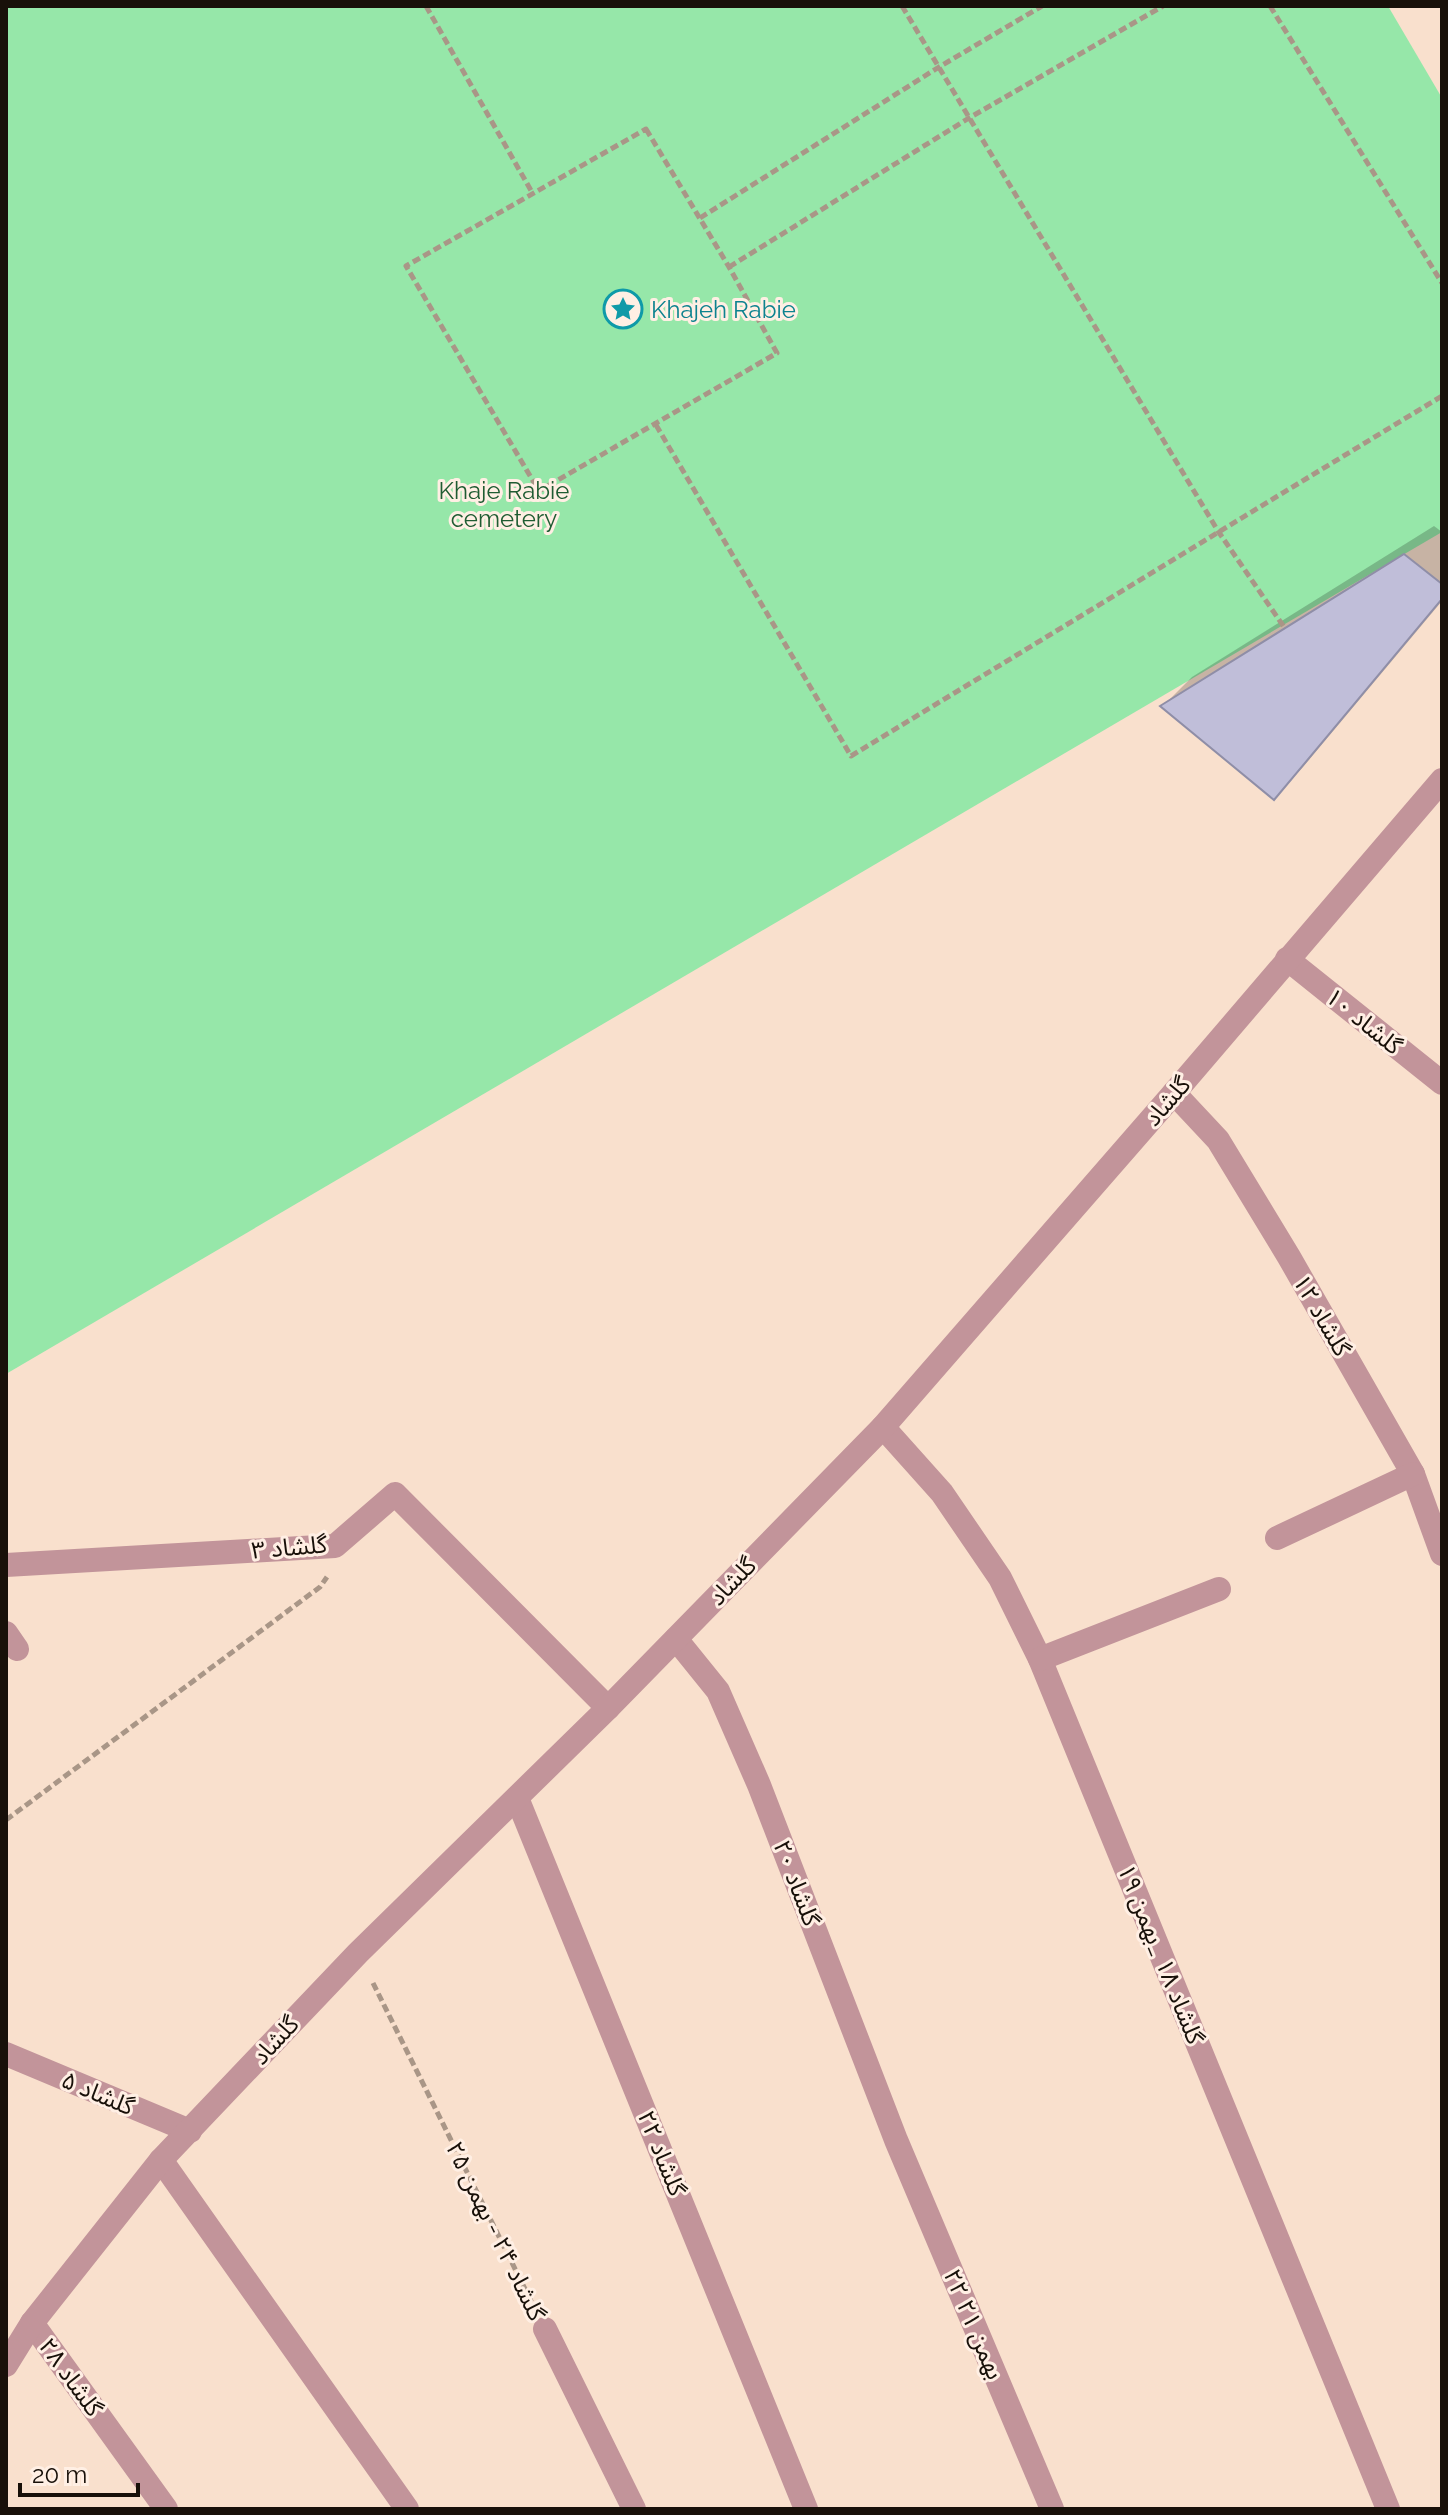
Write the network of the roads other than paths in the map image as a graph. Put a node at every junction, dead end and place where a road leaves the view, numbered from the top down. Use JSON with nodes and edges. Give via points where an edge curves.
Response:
{"nodes":[{"id":1,"x":1442,"y":780,"type":"edge"},
{"id":2,"x":1287,"y":959,"type":"junction"},
{"id":3,"x":1442,"y":1083,"type":"edge"},
{"id":4,"x":1174,"y":1093,"type":"junction"},
{"id":5,"x":883,"y":1427,"type":"junction"},
{"id":6,"x":1413,"y":1474,"type":"junction"},
{"id":7,"x":1277,"y":1538,"type":"dead end"},
{"id":8,"x":1442,"y":1554,"type":"edge"},
{"id":9,"x":6,"y":1565,"type":"edge"},
{"id":10,"x":1219,"y":1589,"type":"dead end"},
{"id":11,"x":676,"y":1639,"type":"junction"},
{"id":12,"x":1040,"y":1659,"type":"junction"},
{"id":13,"x":608,"y":1708,"type":"junction"},
{"id":14,"x":517,"y":1798,"type":"junction"},
{"id":15,"x":6,"y":2054,"type":"edge"},
{"id":16,"x":190,"y":2131,"type":"junction"},
{"id":17,"x":896,"y":2140,"type":"joint"},
{"id":18,"x":161,"y":2160,"type":"junction"},
{"id":19,"x":32,"y":2323,"type":"junction"},
{"id":20,"x":545,"y":2329,"type":"road end"},
{"id":21,"x":6,"y":2365,"type":"edge"},
{"id":22,"x":166,"y":2509,"type":"edge"},
{"id":23,"x":407,"y":2509,"type":"edge"},
{"id":24,"x":634,"y":2509,"type":"edge"},
{"id":25,"x":806,"y":2509,"type":"edge"},
{"id":26,"x":1052,"y":2509,"type":"edge"},
{"id":27,"x":1388,"y":2509,"type":"edge"}],
"edges":[{"from":1,"to":2,"type":"street","name":"گلشاد"},
{"from":2,"to":3,"type":"street","name":"گلشاد ۱۰"},
{"from":2,"to":4,"type":"street","name":"گلشاد"},
{"from":4,"to":5,"type":"street","name":"گلشاد"},
{"from":4,"to":6,"type":"street","name":"گلشاد ۱۲","via":[[1218,1140]]},
{"from":5,"to":11,"type":"street","name":"گلشاد"},
{"from":5,"to":12,"type":"street","name":"گلشاد ۱۸ _بهمن ۱۹","via":[[942,1493],[992,1566]]},
{"from":6,"to":7,"type":"street"},
{"from":6,"to":8,"type":"street","name":"گلشاد ۱۲"},
{"from":9,"to":13,"type":"street","name":"گلشاد ۳","via":[[335,1546],[395,1494]]},
{"from":10,"to":12,"type":"street"},
{"from":11,"to":13,"type":"street","name":"گلشاد"},
{"from":11,"to":17,"type":"street","name":"گلشاد ۲۰","via":[[724,1704]]},
{"from":12,"to":27,"type":"street","name":"گلشاد ۱۸ _بهمن ۱۹"},
{"from":13,"to":14,"type":"street","name":"گلشاد"},
{"from":14,"to":16,"type":"street","name":"گلشاد","via":[[358,1953]]},
{"from":14,"to":25,"type":"street","name":"گلشاد ۲۲"},
{"from":15,"to":16,"type":"street","name":"گلشاد ۵"},
{"from":16,"to":18,"type":"street","name":"گلشاد"},
{"from":17,"to":26,"type":"street","name":"۲۲ بهمن ۲۱"},
{"from":18,"to":19,"type":"street","name":"گلشاد"},
{"from":18,"to":23,"type":"street"},
{"from":19,"to":21,"type":"street","name":"گلشاد"},
{"from":19,"to":22,"type":"street","name":"گلشاد ۲۸"},
{"from":20,"to":24,"type":"street","name":"گلشاد ۲۴ - بهمن ۲۵"}]}
